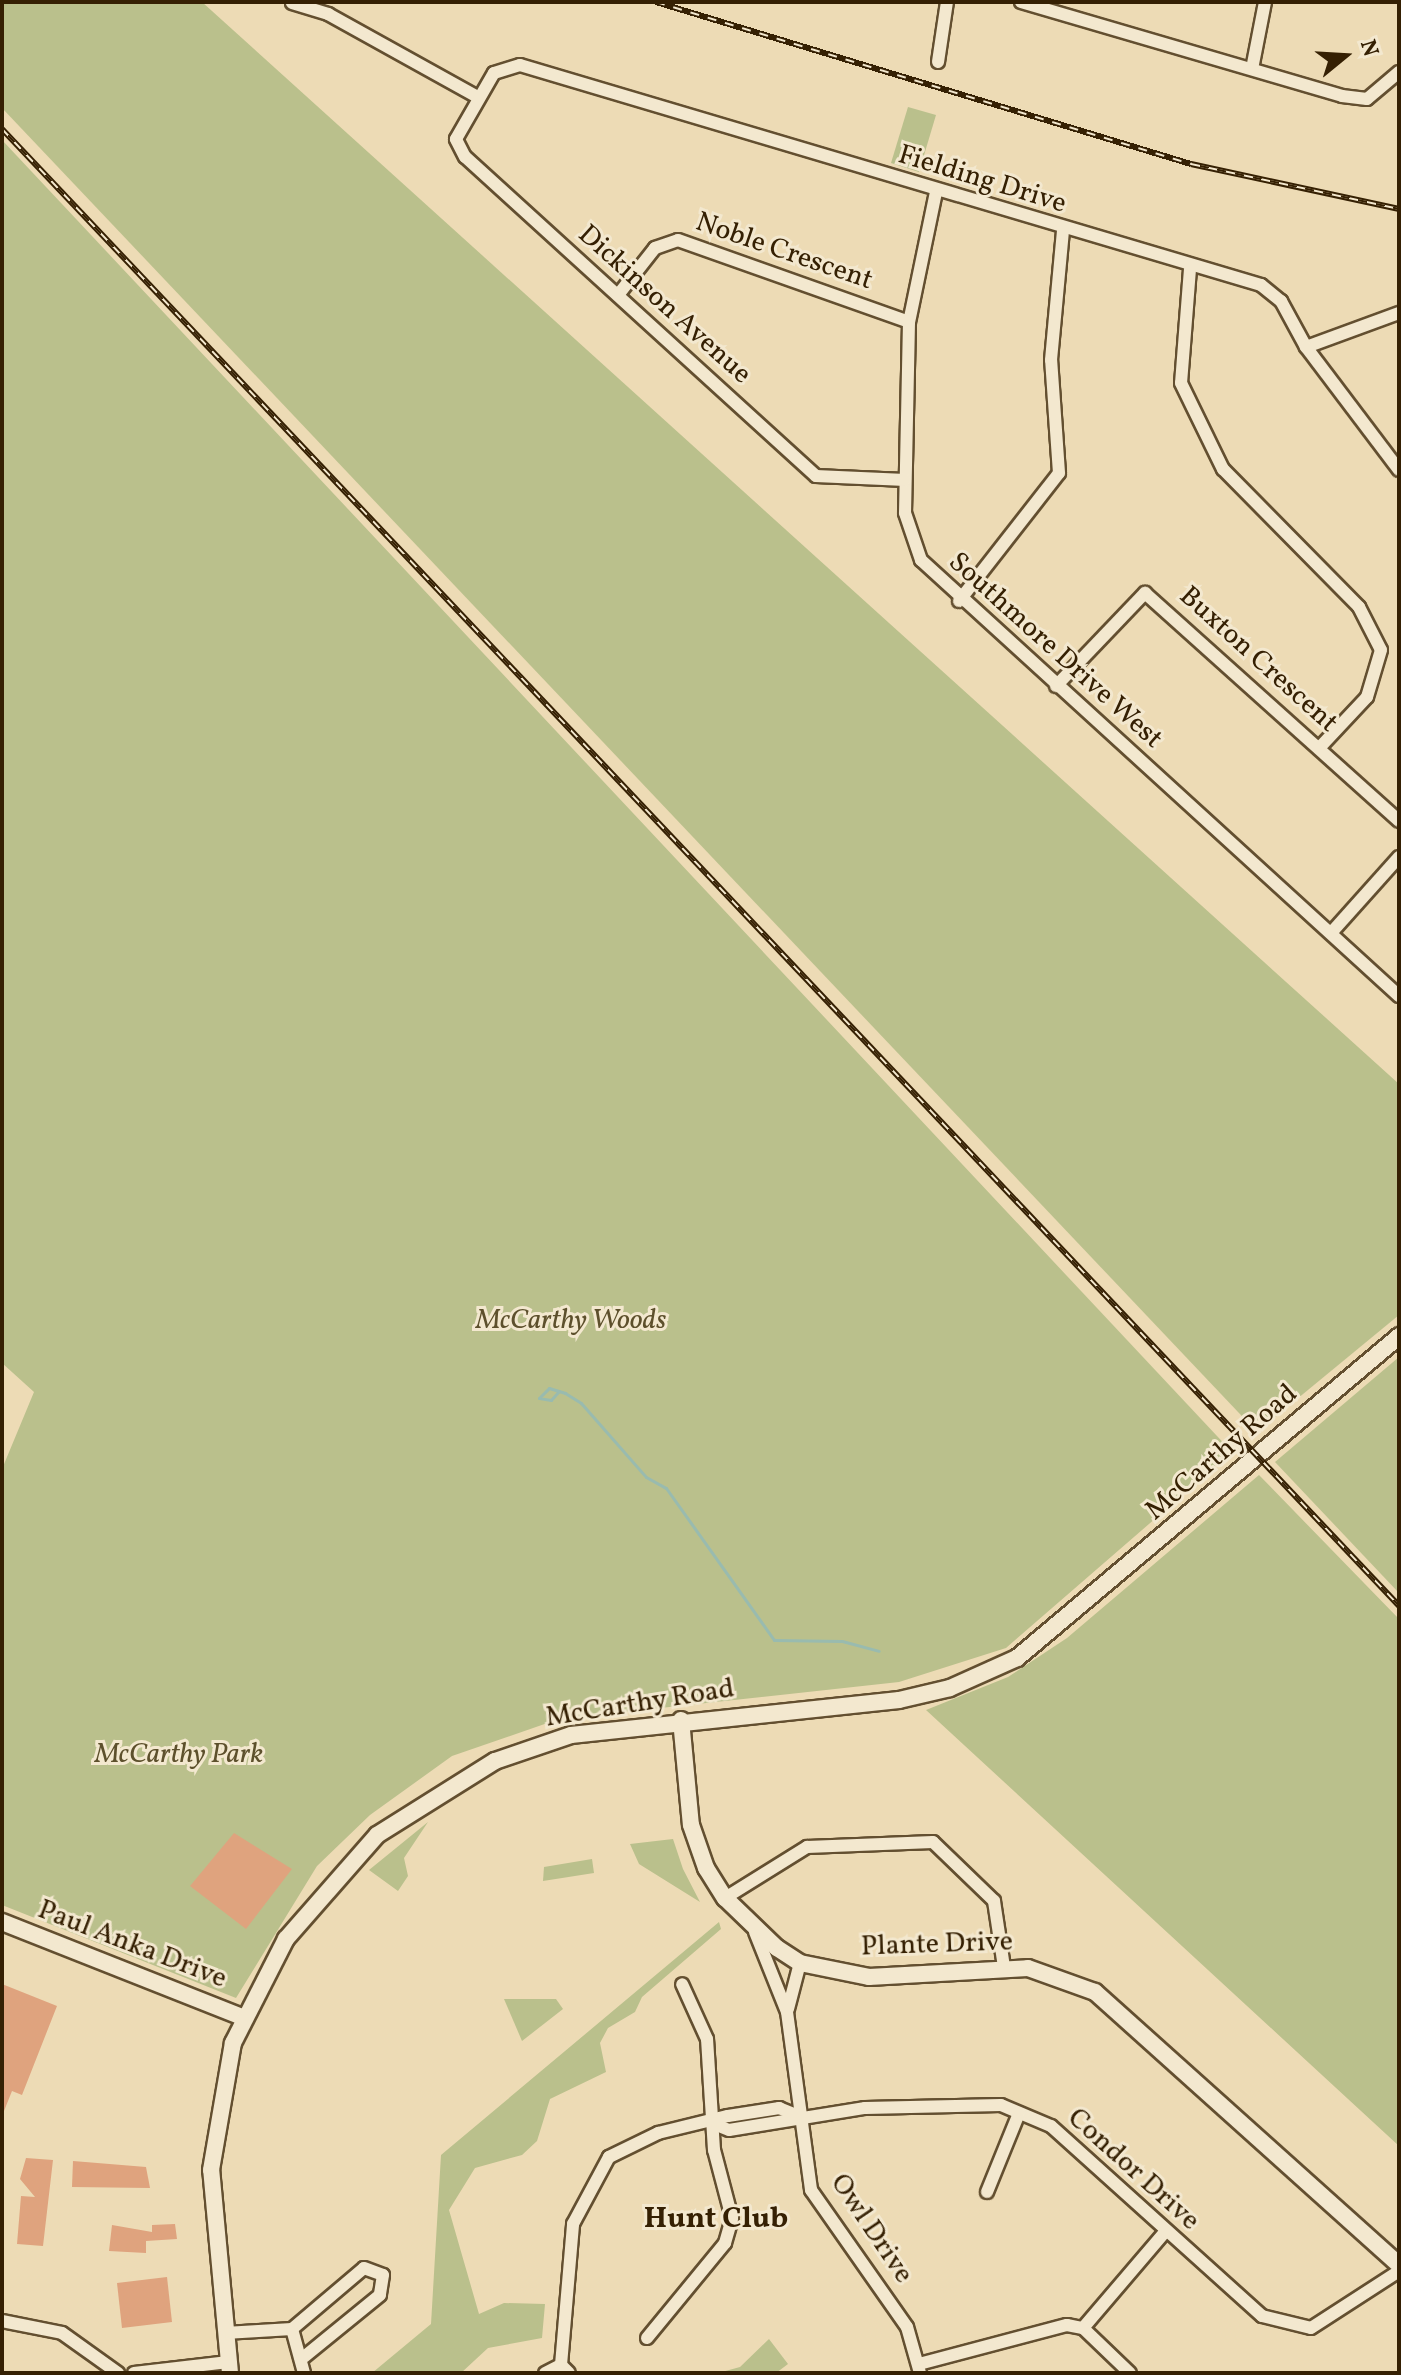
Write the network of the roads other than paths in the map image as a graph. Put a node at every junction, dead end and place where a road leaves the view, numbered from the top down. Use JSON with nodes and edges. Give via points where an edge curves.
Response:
{"nodes":[{"id":1,"x":947,"y":2,"type":"edge"},
{"id":2,"x":1021,"y":2,"type":"edge"},
{"id":3,"x":1265,"y":2,"type":"edge"},
{"id":4,"x":292,"y":3,"type":"edge"},
{"id":5,"x":938,"y":62,"type":"dead end"},
{"id":6,"x":1252,"y":69,"type":"junction"},
{"id":7,"x":1399,"y":72,"type":"edge"},
{"id":8,"x":476,"y":96,"type":"junction"},
{"id":9,"x":936,"y":192,"type":"junction"},
{"id":10,"x":1063,"y":231,"type":"junction"},
{"id":11,"x":1190,"y":269,"type":"junction"},
{"id":12,"x":618,"y":295,"type":"junction"},
{"id":13,"x":1399,"y":313,"type":"edge"},
{"id":14,"x":909,"y":322,"type":"junction"},
{"id":15,"x":1306,"y":347,"type":"junction"},
{"id":16,"x":1399,"y":470,"type":"edge"},
{"id":17,"x":905,"y":480,"type":"junction"},
{"id":18,"x":959,"y":601,"type":"junction"},
{"id":19,"x":1056,"y":686,"type":"junction"},
{"id":20,"x":1320,"y":747,"type":"junction"},
{"id":21,"x":1399,"y":821,"type":"edge"},
{"id":22,"x":1399,"y":857,"type":"edge"},
{"id":23,"x":1331,"y":933,"type":"junction"},
{"id":24,"x":1399,"y":996,"type":"edge"},
{"id":25,"x":1399,"y":1336,"type":"edge"},
{"id":26,"x":681,"y":1720,"type":"junction"},
{"id":27,"x":725,"y":1898,"type":"junction"},
{"id":28,"x":2,"y":1922,"type":"edge"},
{"id":29,"x":753,"y":1929,"type":"junction"},
{"id":30,"x":800,"y":1963,"type":"junction"},
{"id":31,"x":1004,"y":1967,"type":"junction"},
{"id":32,"x":682,"y":1984,"type":"dead end"},
{"id":33,"x":787,"y":2012,"type":"junction"},
{"id":34,"x":242,"y":2017,"type":"junction"},
{"id":35,"x":1019,"y":2113,"type":"junction"},
{"id":36,"x":796,"y":2115,"type":"junction"},
{"id":37,"x":714,"y":2124,"type":"junction"},
{"id":38,"x":987,"y":2192,"type":"dead end"},
{"id":39,"x":1165,"y":2232,"type":"junction"},
{"id":40,"x":1399,"y":2268,"type":"edge"},
{"id":41,"x":2,"y":2321,"type":"edge"},
{"id":42,"x":1083,"y":2328,"type":"junction"},
{"id":43,"x":292,"y":2329,"type":"junction"},
{"id":44,"x":225,"y":2333,"type":"junction"},
{"id":45,"x":647,"y":2338,"type":"dead end"},
{"id":46,"x":304,"y":2357,"type":"junction"},
{"id":47,"x":229,"y":2368,"type":"edge"},
{"id":48,"x":919,"y":2368,"type":"edge"},
{"id":49,"x":565,"y":2369,"type":"edge"},
{"id":50,"x":118,"y":2373,"type":"edge"},
{"id":51,"x":134,"y":2373,"type":"edge"},
{"id":52,"x":304,"y":2373,"type":"edge"},
{"id":53,"x":545,"y":2373,"type":"edge"},
{"id":54,"x":1130,"y":2373,"type":"edge"}],
"edges":[{"from":1,"to":5,"type":"street"},
{"from":2,"to":6,"type":"street"},
{"from":3,"to":6,"type":"street"},
{"from":4,"to":8,"type":"street","via":[[328,14]]},
{"from":6,"to":7,"type":"street","via":[[1367,99]]},
{"from":8,"to":9,"type":"street","name":"Fielding Drive","via":[[494,73],[520,65]]},
{"from":8,"to":12,"type":"street","name":"Dickinson Avenue","via":[[459,148]]},
{"from":9,"to":10,"type":"street","name":"Fielding Drive"},
{"from":9,"to":14,"type":"street","name":"Southmore Drive West"},
{"from":10,"to":11,"type":"street","name":"Fielding Drive"},
{"from":10,"to":18,"type":"street","via":[[1051,360],[1059,473]]},
{"from":11,"to":15,"type":"street","name":"Fielding Drive","via":[[1273,293]]},
{"from":11,"to":20,"type":"street","via":[[1181,383],[1223,469],[1359,607],[1381,650],[1367,697]]},
{"from":12,"to":14,"type":"street","name":"Noble Crescent","via":[[655,248],[678,240]]},
{"from":12,"to":17,"type":"street","name":"Dickinson Avenue","via":[[816,476]]},
{"from":13,"to":15,"type":"street"},
{"from":14,"to":17,"type":"street","name":"Southmore Drive West"},
{"from":15,"to":16,"type":"street","name":"Fielding Drive"},
{"from":17,"to":18,"type":"street","name":"Southmore Drive West","via":[[909,537]]},
{"from":18,"to":19,"type":"street","name":"Southmore Drive West"},
{"from":19,"to":20,"type":"street","name":"Buxton Crescent","via":[[1145,593]]},
{"from":19,"to":23,"type":"street","name":"Southmore Drive West"},
{"from":20,"to":21,"type":"street","name":"Buxton Crescent"},
{"from":22,"to":23,"type":"street"},
{"from":23,"to":24,"type":"street","name":"Southmore Drive West"},
{"from":25,"to":26,"type":"street","name":"McCarthy Road","via":[[1017,1658],[924,1695]]},
{"from":26,"to":27,"type":"street","name":"Plante Drive","via":[[692,1832]]},
{"from":26,"to":34,"type":"street","name":"McCarthy Road","via":[[571,1735],[495,1761],[424,1799],[328,1884],[286,1939]]},
{"from":27,"to":29,"type":"street","name":"Plante Drive"},
{"from":27,"to":31,"type":"street","via":[[807,1847],[933,1842],[994,1901]]},
{"from":28,"to":34,"type":"street","name":"Paul Anka Drive"},
{"from":29,"to":30,"type":"street","name":"Plante Drive"},
{"from":29,"to":33,"type":"street","name":"Owl Drive"},
{"from":30,"to":31,"type":"street","name":"Plante Drive","via":[[869,1977]]},
{"from":30,"to":33,"type":"street","name":"Owl Drive"},
{"from":31,"to":40,"type":"street","name":"Plante Drive","via":[[1051,1973],[1095,1992]]},
{"from":32,"to":37,"type":"street","via":[[707,2039]]},
{"from":33,"to":36,"type":"street","name":"Owl Drive"},
{"from":34,"to":44,"type":"street","name":"McCarthy Road","via":[[214,2124],[211,2170]]},
{"from":35,"to":36,"type":"street","name":"Condor Drive","via":[[972,2101]]},
{"from":35,"to":38,"type":"street"},
{"from":35,"to":39,"type":"street","name":"Condor Drive","via":[[1051,2126]]},
{"from":36,"to":37,"type":"street","name":"Condor Drive","via":[[729,2130]]},
{"from":36,"to":48,"type":"street","name":"Owl Drive","via":[[811,2190],[880,2283]]},
{"from":37,"to":45,"type":"street","via":[[732,2218],[725,2243]]},
{"from":37,"to":49,"type":"street","name":"Condor Drive","via":[[644,2139],[615,2152],[593,2177],[573,2224]]},
{"from":39,"to":40,"type":"street","name":"Condor Drive","via":[[1262,2316],[1285,2326],[1335,2319]]},
{"from":39,"to":42,"type":"street"},
{"from":41,"to":50,"type":"street","via":[[62,2333]]},
{"from":42,"to":48,"type":"street","via":[[1042,2328]]},
{"from":42,"to":54,"type":"street"},
{"from":43,"to":44,"type":"street"},
{"from":43,"to":46,"type":"street"},
{"from":43,"to":46,"type":"street","via":[[364,2268],[383,2275],[380,2295]]},
{"from":44,"to":47,"type":"street","name":"McCarthy Road"},
{"from":46,"to":52,"type":"street"},
{"from":47,"to":51,"type":"street"},
{"from":49,"to":53,"type":"street"}]}
